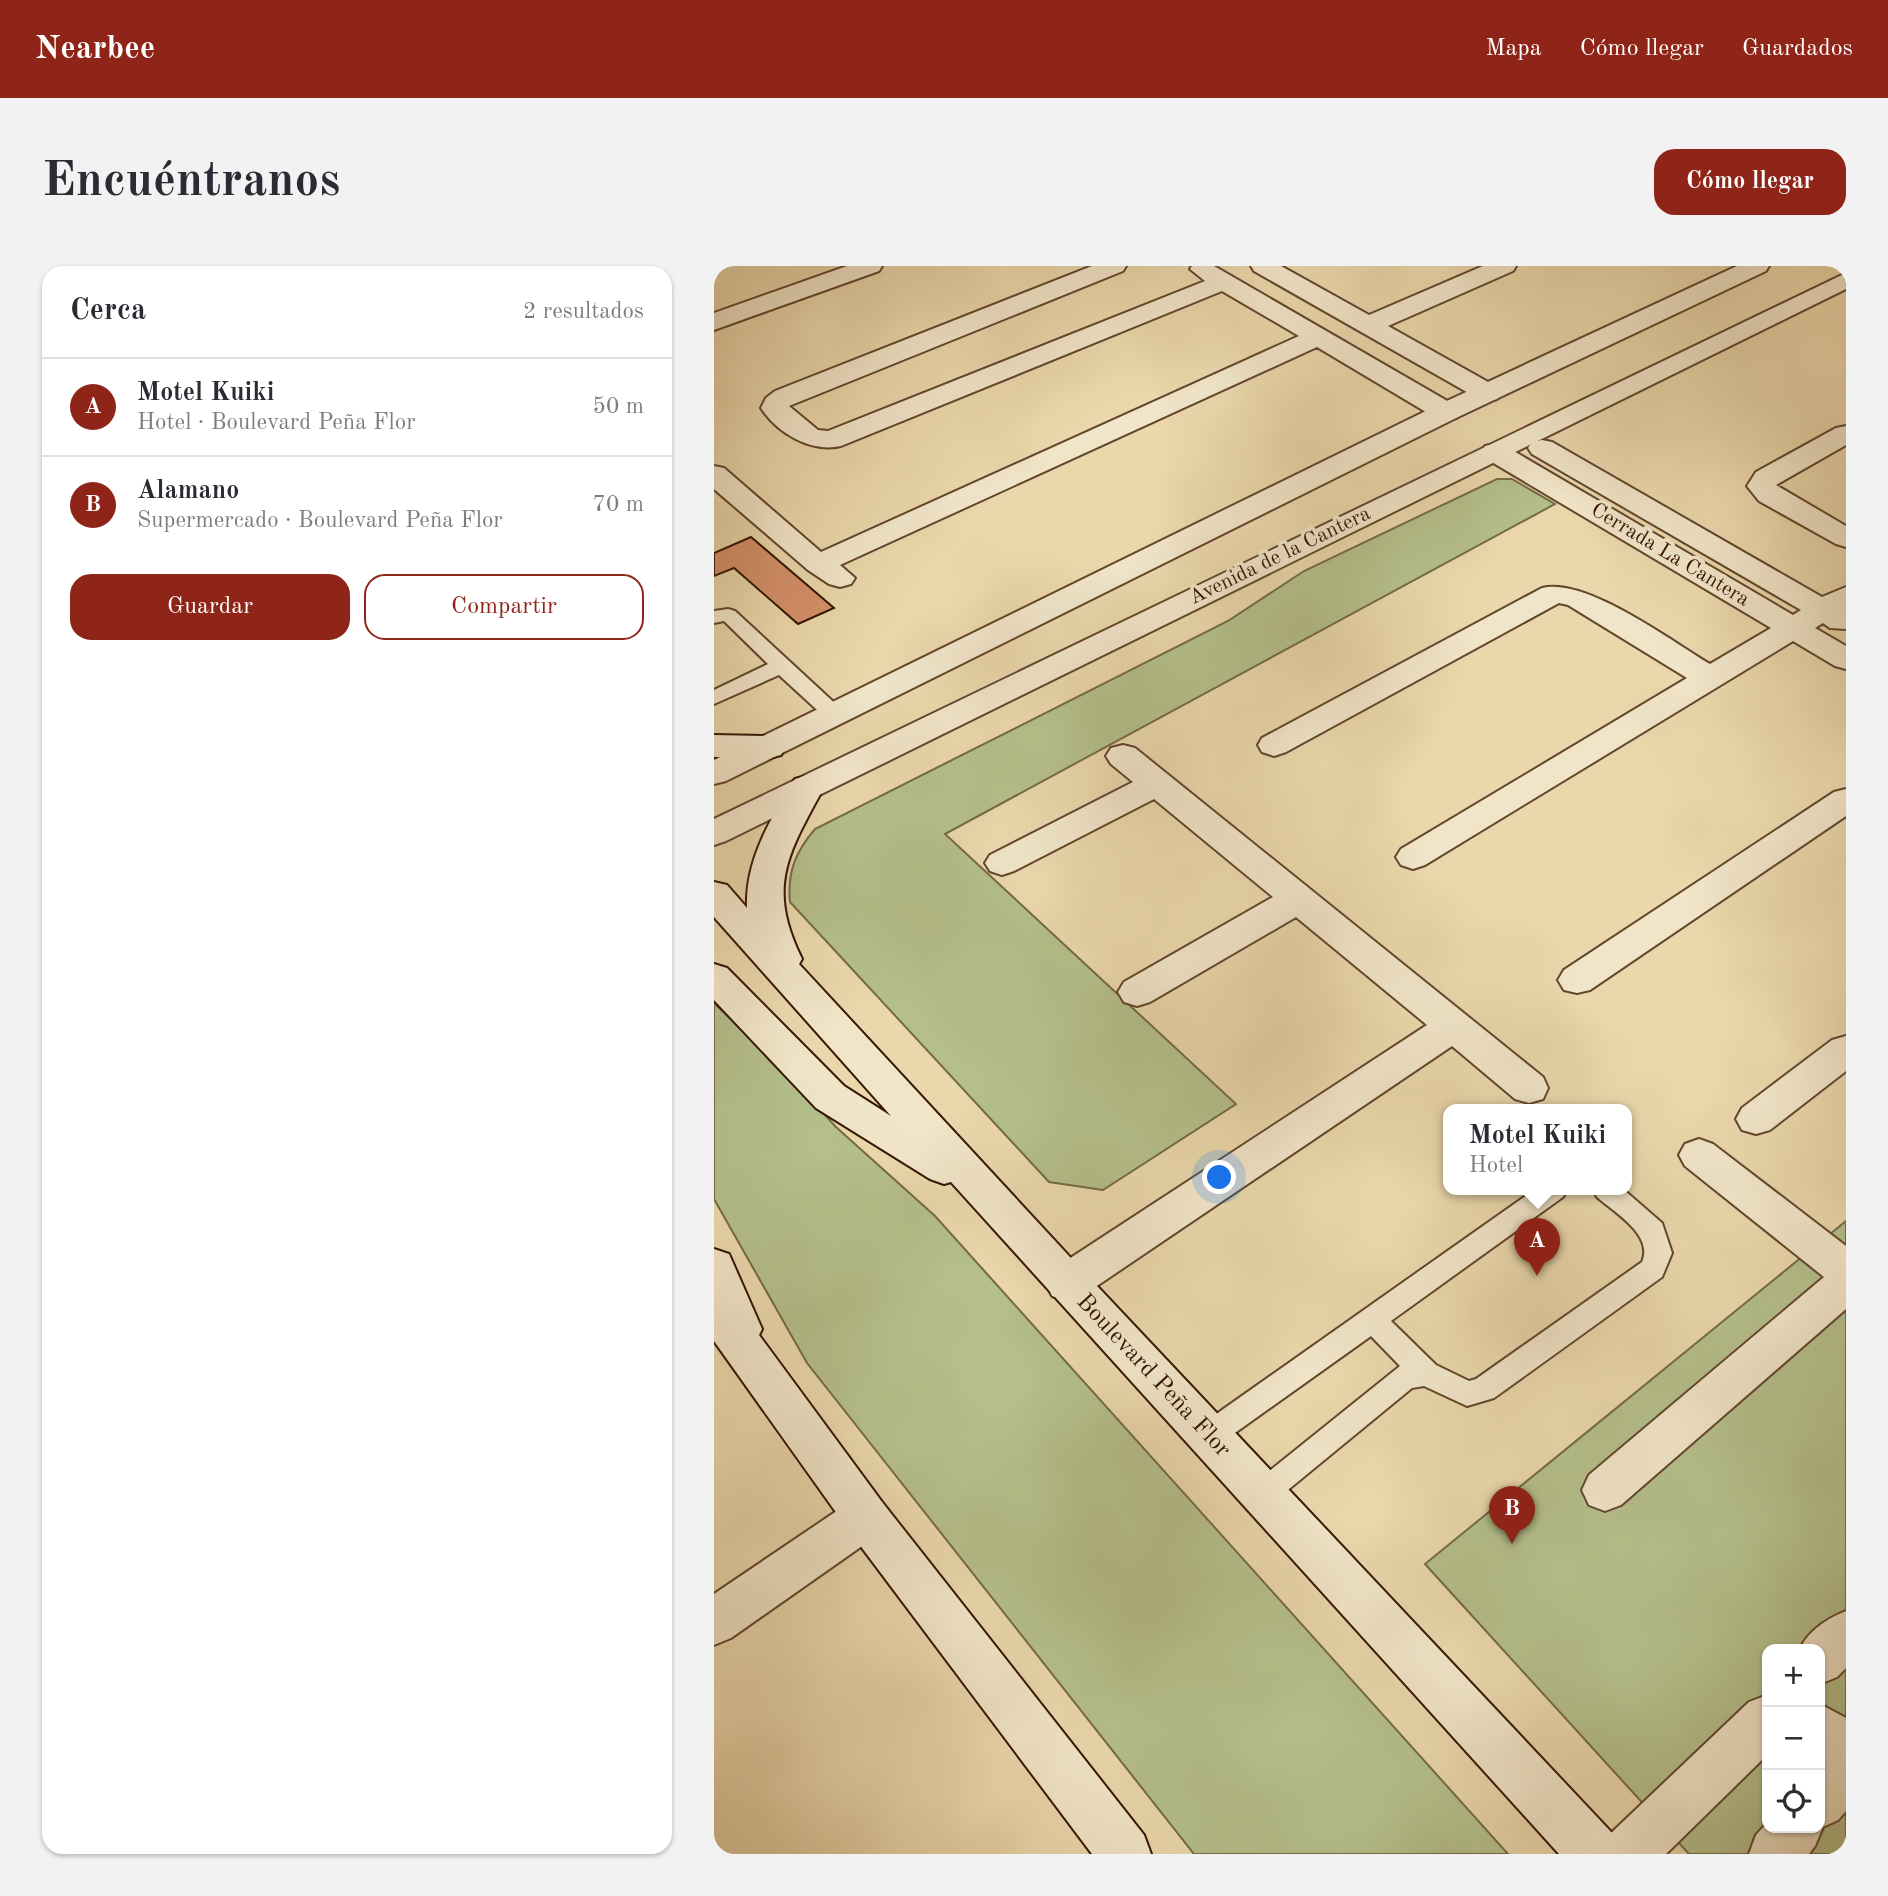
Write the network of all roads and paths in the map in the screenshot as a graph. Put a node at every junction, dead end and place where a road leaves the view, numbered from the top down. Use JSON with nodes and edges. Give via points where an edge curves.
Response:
{"nodes":[{"id":1,"x":870,"y":266,"type":"edge"},
{"id":2,"x":1114,"y":266,"type":"edge"},
{"id":3,"x":1197,"y":266,"type":"edge"},
{"id":4,"x":1263,"y":266,"type":"edge"},
{"id":5,"x":1757,"y":266,"type":"edge"},
{"id":6,"x":1492,"y":268,"type":"edge"},
{"id":7,"x":819,"y":274,"type":"edge"},
{"id":8,"x":1846,"y":280,"type":"edge"},
{"id":9,"x":1224,"y":282,"type":"junction"},
{"id":10,"x":714,"y":305,"type":"edge"},
{"id":11,"x":714,"y":322,"type":"edge"},
{"id":12,"x":1368,"y":325,"type":"junction"},
{"id":13,"x":1318,"y":337,"type":"junction"},
{"id":14,"x":1420,"y":354,"type":"junction"},
{"id":15,"x":1380,"y":373,"type":"junction"},
{"id":16,"x":1488,"y":393,"type":"junction"},
{"id":17,"x":1446,"y":412,"type":"junction"},
{"id":18,"x":1846,"y":435,"type":"edge"},
{"id":19,"x":1523,"y":438,"type":"junction"},
{"id":20,"x":1495,"y":452,"type":"junction"},
{"id":21,"x":714,"y":474,"type":"edge"},
{"id":22,"x":1846,"y":538,"type":"edge"},
{"id":23,"x":818,"y":565,"type":"junction"},
{"id":24,"x":845,"y":581,"type":"dead end"},
{"id":25,"x":1838,"y":610,"type":"edge"},
{"id":26,"x":714,"y":617,"type":"edge"},
{"id":27,"x":1793,"y":627,"type":"junction"},
{"id":28,"x":1846,"y":659,"type":"edge"},
{"id":29,"x":781,"y":666,"type":"junction"},
{"id":30,"x":1710,"y":678,"type":"junction"},
{"id":31,"x":714,"y":698,"type":"edge"},
{"id":32,"x":834,"y":715,"type":"junction"},
{"id":33,"x":1274,"y":745,"type":"dead end"},
{"id":34,"x":714,"y":746,"type":"edge"},
{"id":35,"x":769,"y":747,"type":"junction"},
{"id":36,"x":1123,"y":756,"type":"dead end"},
{"id":37,"x":714,"y":773,"type":"edge"},
{"id":38,"x":1156,"y":784,"type":"junction"},
{"id":39,"x":807,"y":787,"type":"junction"},
{"id":40,"x":1846,"y":800,"type":"edge"},
{"id":41,"x":714,"y":833,"type":"edge"},
{"id":42,"x":1413,"y":858,"type":"dead end"},
{"id":43,"x":1002,"y":863,"type":"dead end"},
{"id":44,"x":714,"y":894,"type":"edge"},
{"id":45,"x":1298,"y":899,"type":"junction"},
{"id":46,"x":714,"y":977,"type":"edge"},
{"id":47,"x":1577,"y":980,"type":"dead end"},
{"id":48,"x":1137,"y":992,"type":"dead end"},
{"id":49,"x":806,"y":998,"type":"junction"},
{"id":50,"x":1454,"y":1026,"type":"junction"},
{"id":51,"x":1846,"y":1051,"type":"edge"},
{"id":52,"x":1529,"y":1088,"type":"dead end"},
{"id":53,"x":1756,"y":1119,"type":"dead end"},
{"id":54,"x":1699,"y":1155,"type":"dead end"},
{"id":55,"x":985,"y":1194,"type":"junction"},
{"id":56,"x":1547,"y":1195,"type":"edge"},
{"id":57,"x":1612,"y":1195,"type":"edge"},
{"id":58,"x":714,"y":1266,"type":"edge"},
{"id":59,"x":1846,"y":1270,"type":"edge"},
{"id":60,"x":1067,"y":1283,"type":"junction"},
{"id":61,"x":1846,"y":1283,"type":"edge"},
{"id":62,"x":714,"y":1307,"type":"edge"},
{"id":63,"x":1371,"y":1318,"type":"junction"},
{"id":64,"x":751,"y":1358,"type":"junction"},
{"id":65,"x":1426,"y":1374,"type":"junction"},
{"id":66,"x":1208,"y":1436,"type":"junction"},
{"id":67,"x":1605,"y":1490,"type":"dead end"},
{"id":68,"x":1262,"y":1494,"type":"junction"},
{"id":69,"x":866,"y":1517,"type":"junction"},
{"id":70,"x":714,"y":1622,"type":"edge"},
{"id":71,"x":1846,"y":1633,"type":"edge"},
{"id":72,"x":1825,"y":1656,"type":"edge"},
{"id":73,"x":1762,"y":1725,"type":"edge"},
{"id":74,"x":1825,"y":1733,"type":"edge"},
{"id":75,"x":1846,"y":1751,"type":"edge"},
{"id":76,"x":1846,"y":1771,"type":"edge"},
{"id":77,"x":1825,"y":1796,"type":"edge"},
{"id":78,"x":1793,"y":1833,"type":"edge"},
{"id":79,"x":1125,"y":1854,"type":"edge"},
{"id":80,"x":1595,"y":1854,"type":"edge"},
{"id":81,"x":1628,"y":1854,"type":"edge"},
{"id":82,"x":1775,"y":1854,"type":"edge"}],
"edges":[{"from":1,"to":7,"type":"street"},
{"from":2,"to":9,"type":"street","via":[[784,397],[774,408],[810,437],[831,440]]},
{"from":3,"to":9,"type":"street"},
{"from":4,"to":12,"type":"street"},
{"from":5,"to":16,"type":"street"},
{"from":6,"to":12,"type":"street"},
{"from":7,"to":10,"type":"street"},
{"from":7,"to":11,"type":"street"},
{"from":8,"to":19,"type":"street","name":"Avenida de la Cantera"},
{"from":9,"to":13,"type":"street"},
{"from":12,"to":14,"type":"street"},
{"from":13,"to":15,"type":"street"},
{"from":13,"to":23,"type":"street"},
{"from":14,"to":15,"type":"street"},
{"from":14,"to":16,"type":"street"},
{"from":15,"to":17,"type":"street"},
{"from":16,"to":17,"type":"street"},
{"from":17,"to":32,"type":"street"},
{"from":18,"to":22,"type":"street","via":[[1766,478],[1761,486],[1769,495]]},
{"from":19,"to":20,"type":"street","name":"Avenida de la Cantera"},
{"from":19,"to":25,"type":"street","name":"Cerrada La Cantera"},
{"from":20,"to":27,"type":"street","name":"Cerrada La Cantera"},
{"from":20,"to":39,"type":"street","name":"Avenida de la Cantera"},
{"from":21,"to":23,"type":"street"},
{"from":23,"to":24,"type":"street"},
{"from":25,"to":27,"type":"street"},
{"from":26,"to":29,"type":"lane","via":[[728,615]]},
{"from":27,"to":28,"type":"street","name":"Cerrada La Cantera"},
{"from":27,"to":30,"type":"street"},
{"from":29,"to":31,"type":"lane"},
{"from":29,"to":32,"type":"lane"},
{"from":30,"to":33,"type":"street","via":[[1579,598],[1553,594]]},
{"from":30,"to":42,"type":"street"},
{"from":32,"to":35,"type":"street"},
{"from":34,"to":35,"type":"street"},
{"from":35,"to":37,"type":"street"},
{"from":36,"to":38,"type":"street"},
{"from":38,"to":43,"type":"street"},
{"from":38,"to":45,"type":"street"},
{"from":39,"to":41,"type":"street","name":"Avenida de la Cantera"},
{"from":39,"to":49,"type":"street","via":[[779,838],[763,884],[768,925]]},
{"from":40,"to":47,"type":"street"},
{"from":44,"to":49,"type":"street","name":"Boulevard Peña Flor"},
{"from":45,"to":48,"type":"street"},
{"from":45,"to":50,"type":"street"},
{"from":46,"to":55,"type":"street","via":[[830,1097]]},
{"from":49,"to":55,"type":"street","name":"Boulevard Peña Flor"},
{"from":50,"to":52,"type":"street"},
{"from":50,"to":60,"type":"street"},
{"from":51,"to":53,"type":"street"},
{"from":54,"to":59,"type":"street"},
{"from":55,"to":60,"type":"street","name":"Boulevard Peña Flor"},
{"from":56,"to":63,"type":"lane"},
{"from":57,"to":65,"type":"lane","via":[[1653,1231],[1659,1253],[1652,1269],[1484,1389],[1467,1394]]},
{"from":58,"to":64,"type":"street"},
{"from":60,"to":66,"type":"street","name":"Boulevard Peña Flor"},
{"from":61,"to":67,"type":"street"},
{"from":62,"to":64,"type":"street"},
{"from":63,"to":65,"type":"lane"},
{"from":63,"to":66,"type":"lane"},
{"from":64,"to":69,"type":"street"},
{"from":65,"to":68,"type":"lane","via":[[1406,1376]]},
{"from":66,"to":68,"type":"street","name":"Boulevard Peña Flor"},
{"from":68,"to":80,"type":"street","name":"Boulevard Peña Flor"},
{"from":69,"to":70,"type":"street"},
{"from":69,"to":79,"type":"street"},
{"from":71,"to":72,"type":"street"},
{"from":73,"to":81,"type":"street"},
{"from":74,"to":75,"type":"street"},
{"from":76,"to":77,"type":"street"},
{"from":78,"to":82,"type":"street"}]}
